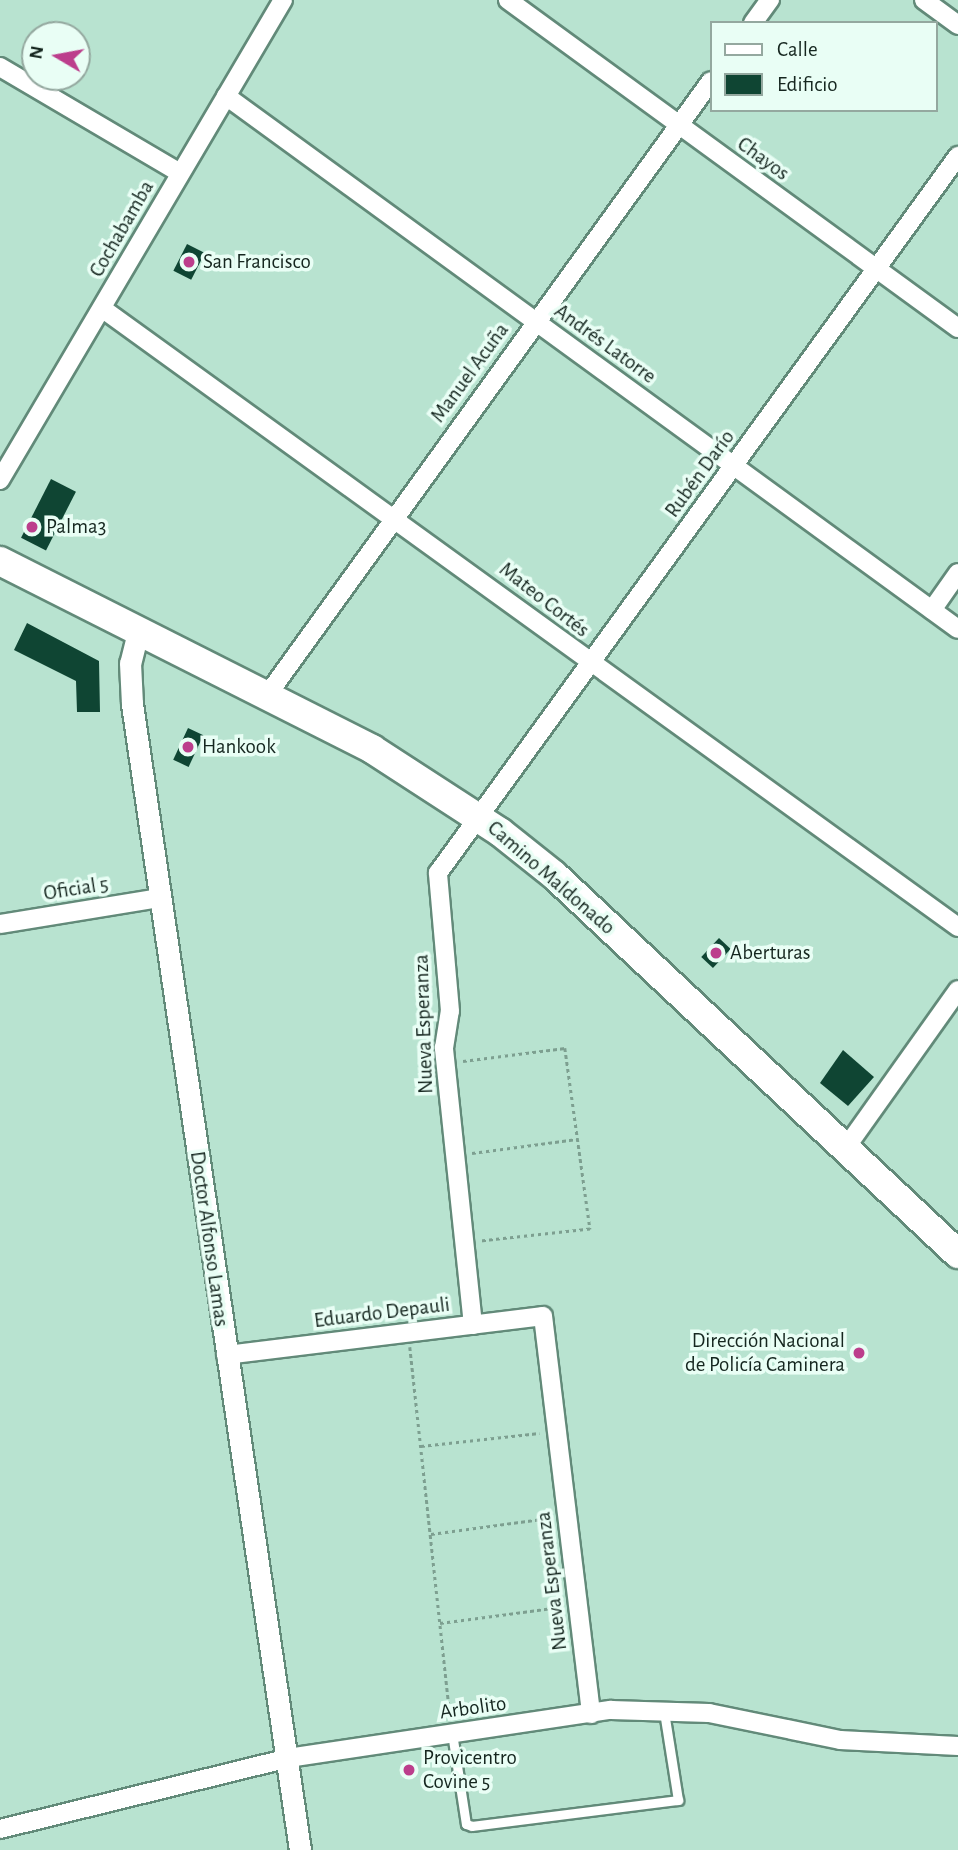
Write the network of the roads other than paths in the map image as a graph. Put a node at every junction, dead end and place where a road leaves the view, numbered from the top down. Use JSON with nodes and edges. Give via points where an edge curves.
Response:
{"nodes":[{"id":1,"x":283,"y":0,"type":"edge"},
{"id":2,"x":508,"y":0,"type":"edge"},
{"id":3,"x":770,"y":0,"type":"edge"},
{"id":4,"x":924,"y":0,"type":"edge"},
{"id":5,"x":754,"y":21,"type":"edge"},
{"id":6,"x":958,"y":25,"type":"edge"},
{"id":7,"x":0,"y":66,"type":"edge"},
{"id":8,"x":710,"y":82,"type":"edge"},
{"id":9,"x":226,"y":96,"type":"junction"},
{"id":10,"x":679,"y":125,"type":"junction"},
{"id":11,"x":958,"y":156,"type":"edge"},
{"id":12,"x":180,"y":173,"type":"junction"},
{"id":13,"x":876,"y":269,"type":"junction"},
{"id":14,"x":103,"y":309,"type":"junction"},
{"id":15,"x":535,"y":322,"type":"junction"},
{"id":16,"x":958,"y":328,"type":"edge"},
{"id":17,"x":734,"y":466,"type":"junction"},
{"id":18,"x":0,"y":480,"type":"edge"},
{"id":19,"x":395,"y":515,"type":"junction"},
{"id":20,"x":0,"y":561,"type":"edge"},
{"id":21,"x":958,"y":573,"type":"edge"},
{"id":22,"x":932,"y":610,"type":"junction"},
{"id":23,"x":139,"y":628,"type":"junction"},
{"id":24,"x":958,"y":629,"type":"edge"},
{"id":25,"x":589,"y":664,"type":"junction"},
{"id":26,"x":268,"y":694,"type":"junction"},
{"id":27,"x":480,"y":818,"type":"junction"},
{"id":28,"x":159,"y":898,"type":"junction"},
{"id":29,"x":0,"y":924,"type":"edge"},
{"id":30,"x":958,"y":927,"type":"edge"},
{"id":31,"x":958,"y":990,"type":"edge"},
{"id":32,"x":845,"y":1149,"type":"junction"},
{"id":33,"x":958,"y":1254,"type":"edge"},
{"id":34,"x":543,"y":1316,"type":"joint"},
{"id":35,"x":473,"y":1325,"type":"junction"},
{"id":36,"x":226,"y":1355,"type":"junction"},
{"id":37,"x":664,"y":1712,"type":"junction"},
{"id":38,"x":591,"y":1714,"type":"junction"},
{"id":39,"x":452,"y":1733,"type":"junction"},
{"id":40,"x":958,"y":1746,"type":"edge"},
{"id":41,"x":288,"y":1758,"type":"junction"},
{"id":42,"x":0,"y":1829,"type":"edge"},
{"id":43,"x":300,"y":1850,"type":"edge"}],
"edges":[{"from":1,"to":9,"type":"street","name":"Cochabamba"},
{"from":2,"to":10,"type":"street","name":"Chayos"},
{"from":3,"to":5,"type":"street"},
{"from":4,"to":6,"type":"street"},
{"from":7,"to":12,"type":"street"},
{"from":8,"to":10,"type":"street","name":"Manuel Acuña"},
{"from":9,"to":12,"type":"street","name":"Cochabamba"},
{"from":9,"to":15,"type":"street","name":"Andrés Latorre"},
{"from":10,"to":13,"type":"street","name":"Chayos"},
{"from":10,"to":15,"type":"street","name":"Manuel Acuña"},
{"from":11,"to":13,"type":"street","name":"Rubén Darío"},
{"from":12,"to":14,"type":"street","name":"Cochabamba"},
{"from":13,"to":16,"type":"street","name":"Chayos"},
{"from":13,"to":17,"type":"street","name":"Rubén Darío"},
{"from":14,"to":18,"type":"street","name":"Cochabamba"},
{"from":14,"to":19,"type":"street","name":"Mateo Cortés"},
{"from":15,"to":17,"type":"street","name":"Andrés Latorre"},
{"from":15,"to":19,"type":"street","name":"Manuel Acuña"},
{"from":17,"to":22,"type":"street","name":"Andrés Latorre"},
{"from":17,"to":25,"type":"street","name":"Rubén Darío"},
{"from":19,"to":25,"type":"street","name":"Mateo Cortés"},
{"from":19,"to":26,"type":"street","name":"Manuel Acuña"},
{"from":20,"to":23,"type":"main road","name":"Camino Maldonado"},
{"from":21,"to":22,"type":"street"},
{"from":22,"to":24,"type":"street","name":"Andrés Latorre"},
{"from":23,"to":26,"type":"main road","name":"Camino Maldonado"},
{"from":23,"to":28,"type":"street","name":"Doctor Alfonso Lamas","via":[[130,663],[132,704]]},
{"from":25,"to":27,"type":"street","name":"Rubén Darío"},
{"from":25,"to":30,"type":"street","name":"Mateo Cortés"},
{"from":26,"to":27,"type":"main road","name":"Camino Maldonado","via":[[372,750]]},
{"from":27,"to":32,"type":"main road","name":"Camino Maldonado","via":[[554,875]]},
{"from":27,"to":35,"type":"street","name":"Nueva Esperanza","via":[[437,880],[450,1011],[445,1063]]},
{"from":28,"to":29,"type":"street","name":"Oficial 5"},
{"from":28,"to":36,"type":"street","name":"Doctor Alfonso Lamas"},
{"from":31,"to":32,"type":"street"},
{"from":32,"to":33,"type":"main road","name":"Camino Maldonado"},
{"from":34,"to":35,"type":"street","name":"Eduardo Depauli"},
{"from":34,"to":38,"type":"street","name":"Nueva Esperanza"},
{"from":35,"to":36,"type":"street","name":"Eduardo Depauli"},
{"from":36,"to":41,"type":"street","name":"Doctor Alfonso Lamas"},
{"from":37,"to":38,"type":"street","name":"Arbolito"},
{"from":37,"to":39,"type":"lane","via":[[678,1800],[472,1826],[466,1824]]},
{"from":37,"to":40,"type":"street","name":"Arbolito","via":[[752,1718],[840,1740]]},
{"from":38,"to":39,"type":"street","name":"Arbolito"},
{"from":39,"to":41,"type":"street","name":"Arbolito"},
{"from":41,"to":42,"type":"street","name":"Arbolito"},
{"from":41,"to":43,"type":"street","name":"Doctor Alfonso Lamas"}]}
